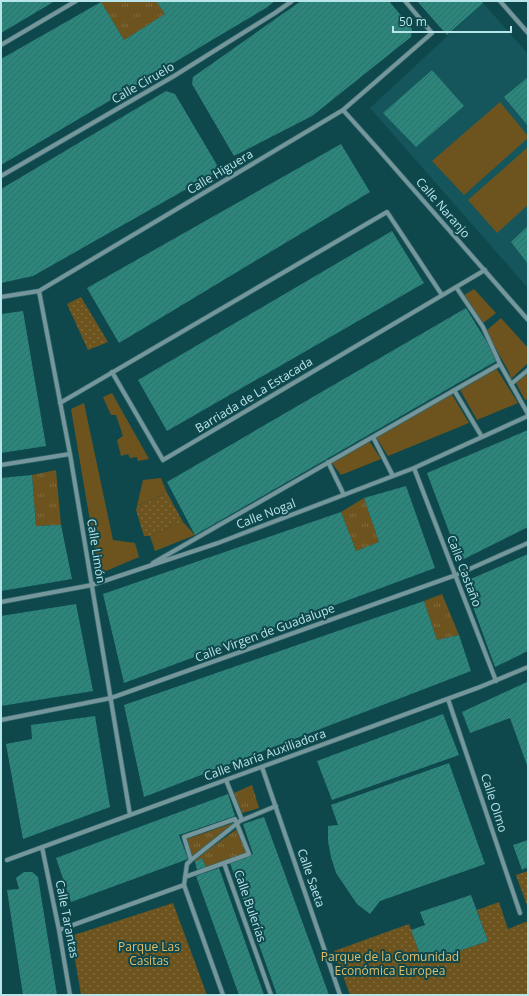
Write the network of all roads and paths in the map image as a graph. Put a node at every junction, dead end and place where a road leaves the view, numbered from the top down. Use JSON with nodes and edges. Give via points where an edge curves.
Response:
{"nodes":[{"id":1,"x":76,"y":1,"type":"edge"},
{"id":2,"x":292,"y":1,"type":"edge"},
{"id":3,"x":405,"y":1,"type":"edge"},
{"id":4,"x":500,"y":1,"type":"edge"},
{"id":5,"x":528,"y":32,"type":"edge"},
{"id":6,"x":1,"y":45,"type":"edge"},
{"id":7,"x":343,"y":110,"type":"junction"},
{"id":8,"x":1,"y":176,"type":"edge"},
{"id":9,"x":485,"y":270,"type":"junction"},
{"id":10,"x":456,"y":287,"type":"junction"},
{"id":11,"x":39,"y":291,"type":"junction"},
{"id":12,"x":442,"y":295,"type":"junction"},
{"id":13,"x":1,"y":297,"type":"edge"},
{"id":14,"x":528,"y":320,"type":"edge"},
{"id":15,"x":500,"y":364,"type":"junction"},
{"id":16,"x":528,"y":370,"type":"edge"},
{"id":17,"x":112,"y":372,"type":"junction"},
{"id":18,"x":511,"y":384,"type":"junction"},
{"id":19,"x":454,"y":390,"type":"junction"},
{"id":20,"x":60,"y":402,"type":"junction"},
{"id":21,"x":528,"y":415,"type":"edge"},
{"id":22,"x":373,"y":437,"type":"junction"},
{"id":23,"x":482,"y":437,"type":"junction"},
{"id":24,"x":70,"y":454,"type":"junction"},
{"id":25,"x":328,"y":462,"type":"junction"},
{"id":26,"x":1,"y":465,"type":"edge"},
{"id":27,"x":414,"y":468,"type":"junction"},
{"id":28,"x":393,"y":476,"type":"junction"},
{"id":29,"x":344,"y":495,"type":"junction"},
{"id":30,"x":528,"y":543,"type":"edge"},
{"id":31,"x":145,"y":568,"type":"junction"},
{"id":32,"x":456,"y":575,"type":"junction"},
{"id":33,"x":92,"y":585,"type":"junction"},
{"id":34,"x":1,"y":602,"type":"edge"},
{"id":35,"x":528,"y":667,"type":"edge"},
{"id":36,"x":496,"y":681,"type":"junction"},
{"id":37,"x":111,"y":698,"type":"junction"},
{"id":38,"x":448,"y":699,"type":"junction"},
{"id":39,"x":1,"y":720,"type":"edge"},
{"id":40,"x":262,"y":767,"type":"junction"},
{"id":41,"x":226,"y":780,"type":"junction"},
{"id":42,"x":276,"y":806,"type":"junction"},
{"id":43,"x":130,"y":815,"type":"junction"},
{"id":44,"x":242,"y":820,"type":"junction"},
{"id":45,"x":237,"y":823,"type":"junction"},
{"id":46,"x":42,"y":847,"type":"junction"},
{"id":47,"x":7,"y":860,"type":"dead end"},
{"id":48,"x":191,"y":860,"type":"junction"},
{"id":49,"x":224,"y":863,"type":"junction"},
{"id":50,"x":185,"y":877,"type":"junction"},
{"id":51,"x":184,"y":885,"type":"junction"},
{"id":52,"x":520,"y":913,"type":"dead end"},
{"id":53,"x":59,"y":930,"type":"junction"},
{"id":54,"x":70,"y":995,"type":"edge"},
{"id":55,"x":223,"y":995,"type":"edge"},
{"id":56,"x":271,"y":995,"type":"edge"},
{"id":57,"x":340,"y":995,"type":"edge"}],
"edges":[{"from":1,"to":6,"type":"street"},
{"from":2,"to":8,"type":"street","name":"Calle Ciruelo","via":[[174,76]]},
{"from":3,"to":7,"type":"street","name":"Calle Higuera","via":[[432,33]]},
{"from":4,"to":5,"type":"street"},
{"from":7,"to":9,"type":"street","name":"Calle Naranjo"},
{"from":7,"to":11,"type":"street","name":"Calle Higuera"},
{"from":9,"to":10,"type":"street","name":"Barriada de La Estacada"},
{"from":9,"to":14,"type":"street","name":"Calle Naranjo"},
{"from":10,"to":12,"type":"street","name":"Barriada de La Estacada"},
{"from":10,"to":15,"type":"street","via":[[482,327]]},
{"from":11,"to":13,"type":"street","name":"Calle Higuera"},
{"from":11,"to":20,"type":"street","name":"Calle Limón"},
{"from":12,"to":17,"type":"street","via":[[387,212]]},
{"from":12,"to":17,"type":"street","name":"Barriada de La Estacada","via":[[163,460]]},
{"from":15,"to":18,"type":"street"},
{"from":15,"to":19,"type":"street"},
{"from":16,"to":18,"type":"street"},
{"from":17,"to":20,"type":"street"},
{"from":18,"to":21,"type":"street"},
{"from":19,"to":22,"type":"street"},
{"from":19,"to":23,"type":"street"},
{"from":20,"to":24,"type":"street","name":"Calle Limón"},
{"from":21,"to":23,"type":"street","name":"Calle Nogal"},
{"from":22,"to":25,"type":"street"},
{"from":22,"to":28,"type":"street"},
{"from":23,"to":27,"type":"street","name":"Calle Nogal"},
{"from":24,"to":26,"type":"street"},
{"from":24,"to":33,"type":"street","name":"Calle Limón"},
{"from":25,"to":29,"type":"street"},
{"from":25,"to":31,"type":"street"},
{"from":27,"to":28,"type":"street","name":"Calle Nogal"},
{"from":27,"to":32,"type":"street","name":"Calle Castaño"},
{"from":28,"to":29,"type":"street","name":"Calle Nogal"},
{"from":29,"to":31,"type":"street","name":"Calle Nogal"},
{"from":30,"to":32,"type":"street","name":"Calle Virgen de Guadalupe"},
{"from":31,"to":33,"type":"street","name":"Calle Nogal"},
{"from":32,"to":36,"type":"street","name":"Calle Castaño"},
{"from":32,"to":37,"type":"street","name":"Calle Virgen de Guadalupe"},
{"from":33,"to":34,"type":"street","name":"Calle Nogal"},
{"from":33,"to":37,"type":"street","name":"Calle Limón"},
{"from":35,"to":36,"type":"street","name":"Calle María Auxiliadora"},
{"from":36,"to":38,"type":"street","name":"Calle María Auxiliadora"},
{"from":37,"to":39,"type":"street","name":"Calle Virgen de Guadalupe"},
{"from":37,"to":43,"type":"street","name":"Calle Limón"},
{"from":38,"to":40,"type":"street","name":"Calle María Auxiliadora"},
{"from":38,"to":52,"type":"street","name":"Calle Olmo"},
{"from":40,"to":41,"type":"street","name":"Calle María Auxiliadora"},
{"from":40,"to":42,"type":"street","name":"Calle Saeta"},
{"from":41,"to":43,"type":"street","name":"Calle María Auxiliadora"},
{"from":41,"to":44,"type":"street"},
{"from":42,"to":44,"type":"street"},
{"from":42,"to":57,"type":"street","name":"Calle Saeta"},
{"from":43,"to":46,"type":"street","name":"Calle María Auxiliadora"},
{"from":44,"to":45,"type":"street"},
{"from":45,"to":48,"type":"street"},
{"from":45,"to":48,"type":"street","via":[[235,819],[184,838]]},
{"from":45,"to":49,"type":"street","via":[[249,854]]},
{"from":46,"to":47,"type":"street","name":"Calle María Auxiliadora"},
{"from":46,"to":53,"type":"street","name":"Calle Tarantas"},
{"from":48,"to":50,"type":"street"},
{"from":49,"to":50,"type":"street","name":"Calle Bulerías"},
{"from":49,"to":56,"type":"street","name":"Calle Bulerías"},
{"from":50,"to":51,"type":"street"},
{"from":51,"to":53,"type":"street"},
{"from":51,"to":55,"type":"street"},
{"from":53,"to":54,"type":"street","name":"Calle Tarantas"}]}
